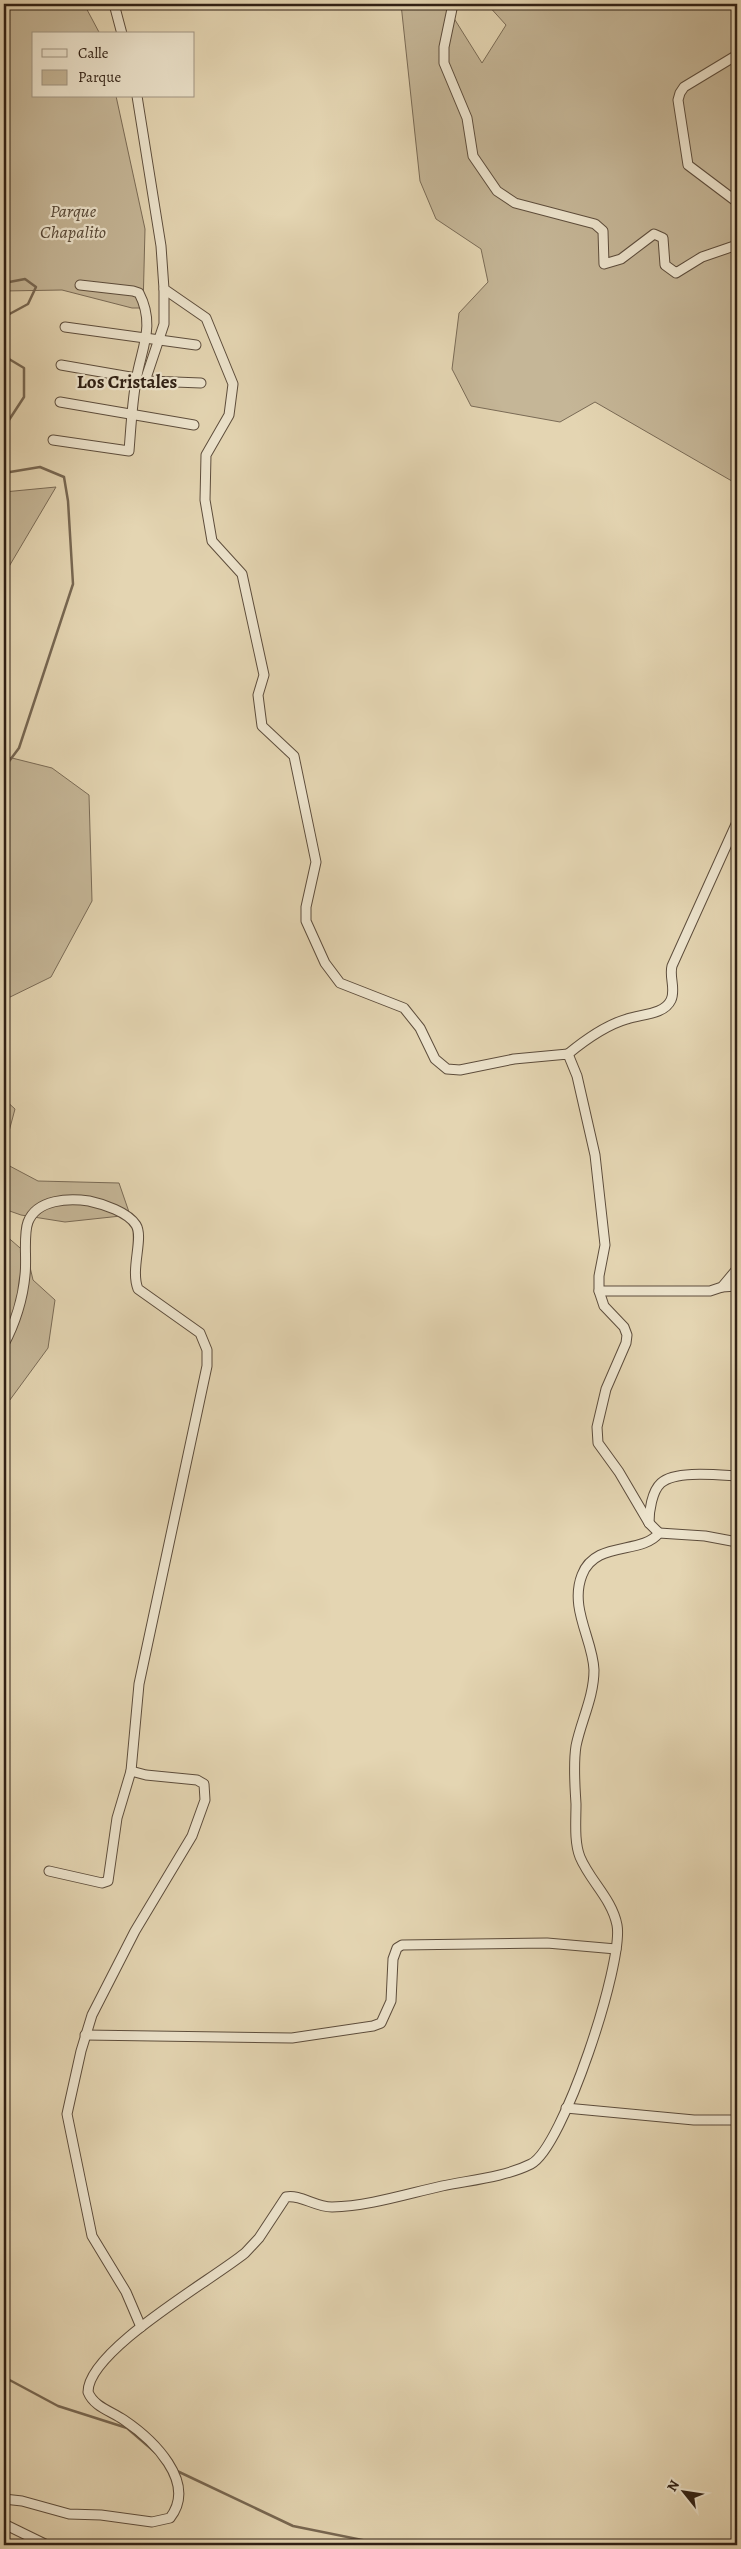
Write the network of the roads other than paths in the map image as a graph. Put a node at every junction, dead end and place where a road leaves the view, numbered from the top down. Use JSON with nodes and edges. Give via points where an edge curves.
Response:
{"nodes":[{"id":1,"x":114,"y":4,"type":"edge"},
{"id":2,"x":453,"y":4,"type":"edge"},
{"id":3,"x":121,"y":32,"type":"edge"},
{"id":4,"x":737,"y":55,"type":"edge"},
{"id":5,"x":137,"y":98,"type":"edge"},
{"id":6,"x":737,"y":202,"type":"edge"},
{"id":7,"x":737,"y":244,"type":"edge"},
{"id":8,"x":80,"y":285,"type":"dead end"},
{"id":9,"x":164,"y":289,"type":"junction"},
{"id":10,"x":66,"y":327,"type":"dead end"},
{"id":11,"x":147,"y":338,"type":"junction"},
{"id":12,"x":158,"y":340,"type":"junction"},
{"id":13,"x":196,"y":345,"type":"dead end"},
{"id":14,"x":61,"y":365,"type":"dead end"},
{"id":15,"x":136,"y":378,"type":"junction"},
{"id":16,"x":201,"y":383,"type":"dead end"},
{"id":17,"x":60,"y":402,"type":"dead end"},
{"id":18,"x":131,"y":415,"type":"junction"},
{"id":19,"x":194,"y":425,"type":"dead end"},
{"id":20,"x":52,"y":440,"type":"dead end"},
{"id":21,"x":737,"y":822,"type":"edge"},
{"id":22,"x":568,"y":1054,"type":"junction"},
{"id":23,"x":737,"y":1269,"type":"edge"},
{"id":24,"x":737,"y":1286,"type":"edge"},
{"id":25,"x":722,"y":1287,"type":"junction"},
{"id":26,"x":599,"y":1291,"type":"junction"},
{"id":27,"x":4,"y":1344,"type":"edge"},
{"id":28,"x":737,"y":1476,"type":"edge"},
{"id":29,"x":649,"y":1523,"type":"junction"},
{"id":30,"x":659,"y":1533,"type":"junction"},
{"id":31,"x":737,"y":1542,"type":"edge"},
{"id":32,"x":131,"y":1771,"type":"junction"},
{"id":33,"x":49,"y":1871,"type":"dead end"},
{"id":34,"x":616,"y":1948,"type":"junction"},
{"id":35,"x":85,"y":2035,"type":"junction"},
{"id":36,"x":566,"y":2108,"type":"junction"},
{"id":37,"x":737,"y":2120,"type":"edge"},
{"id":38,"x":141,"y":2327,"type":"junction"},
{"id":39,"x":4,"y":2500,"type":"edge"},
{"id":40,"x":4,"y":2524,"type":"edge"},
{"id":41,"x":47,"y":2545,"type":"edge"}],
"edges":[{"from":1,"to":3,"type":"street"},
{"from":2,"to":7,"type":"street","via":[[444,63],[467,118],[473,156],[497,191],[528,208],[595,224],[603,231],[604,264],[621,258],[654,234],[663,238],[665,265],[676,272],[702,257]]},
{"from":4,"to":6,"type":"street","via":[[684,87],[678,100],[688,165]]},
{"from":5,"to":9,"type":"street","via":[[161,246]]},
{"from":8,"to":11,"type":"street","via":[[139,293],[147,319]]},
{"from":9,"to":12,"type":"street","via":[[164,324]]},
{"from":9,"to":22,"type":"street","via":[[206,318],[233,384],[229,415],[206,455],[205,500],[212,541],[242,574],[264,675],[258,694],[262,726],[294,756],[316,862],[306,921],[325,963],[340,983],[404,1008],[420,1028],[435,1060],[447,1069],[460,1070],[507,1060]]},
{"from":10,"to":11,"type":"street"},
{"from":11,"to":12,"type":"street"},
{"from":11,"to":15,"type":"street"},
{"from":12,"to":13,"type":"street"},
{"from":12,"to":16,"type":"street","via":[[147,380]]},
{"from":14,"to":15,"type":"street"},
{"from":15,"to":18,"type":"street"},
{"from":17,"to":18,"type":"street"},
{"from":18,"to":19,"type":"street"},
{"from":18,"to":20,"type":"street","via":[[129,451]]},
{"from":21,"to":22,"type":"street","via":[[672,966],[670,1002],[659,1011],[610,1026]]},
{"from":22,"to":26,"type":"street","via":[[595,1155],[604,1245]]},
{"from":23,"to":25,"type":"street"},
{"from":24,"to":25,"type":"street"},
{"from":25,"to":26,"type":"street","via":[[710,1291]]},
{"from":26,"to":29,"type":"street","via":[[604,1306],[624,1327],[627,1335],[606,1389],[597,1427],[598,1443]]},
{"from":27,"to":32,"type":"street","via":[[15,1318],[25,1277],[28,1221],[41,1206],[52,1202],[89,1201],[118,1211],[135,1223],[139,1231],[135,1280],[138,1289],[177,1314],[204,1339],[207,1366],[139,1684]]},
{"from":28,"to":29,"type":"street","via":[[689,1475],[660,1483],[654,1495]]},
{"from":29,"to":30,"type":"street"},
{"from":30,"to":31,"type":"street"},
{"from":30,"to":34,"type":"street","via":[[652,1540],[596,1558],[584,1570],[580,1583],[582,1622],[594,1671],[576,1748],[577,1846],[583,1863],[612,1910],[617,1925]]},
{"from":32,"to":33,"type":"street","via":[[117,1818],[106,1883]]},
{"from":32,"to":35,"type":"street","via":[[197,1780],[204,1784],[205,1800],[184,1852],[120,1960]]},
{"from":34,"to":35,"type":"street","via":[[547,1943],[402,1944],[393,1959],[391,2001],[381,2023],[373,2026],[292,2038]]},
{"from":34,"to":36,"type":"street","via":[[604,2006]]},
{"from":35,"to":38,"type":"street","via":[[69,2098],[68,2125],[92,2236],[126,2292]]},
{"from":36,"to":37,"type":"street","via":[[694,2120]]},
{"from":36,"to":38,"type":"street","via":[[545,2152],[528,2165],[349,2206],[322,2207],[294,2196],[286,2197],[245,2253]]},
{"from":38,"to":39,"type":"street","via":[[101,2362],[91,2376],[88,2392],[95,2403],[138,2430],[167,2461],[175,2476],[177,2504],[170,2518],[162,2521],[69,2514],[22,2501]]},
{"from":40,"to":41,"type":"street"}]}
